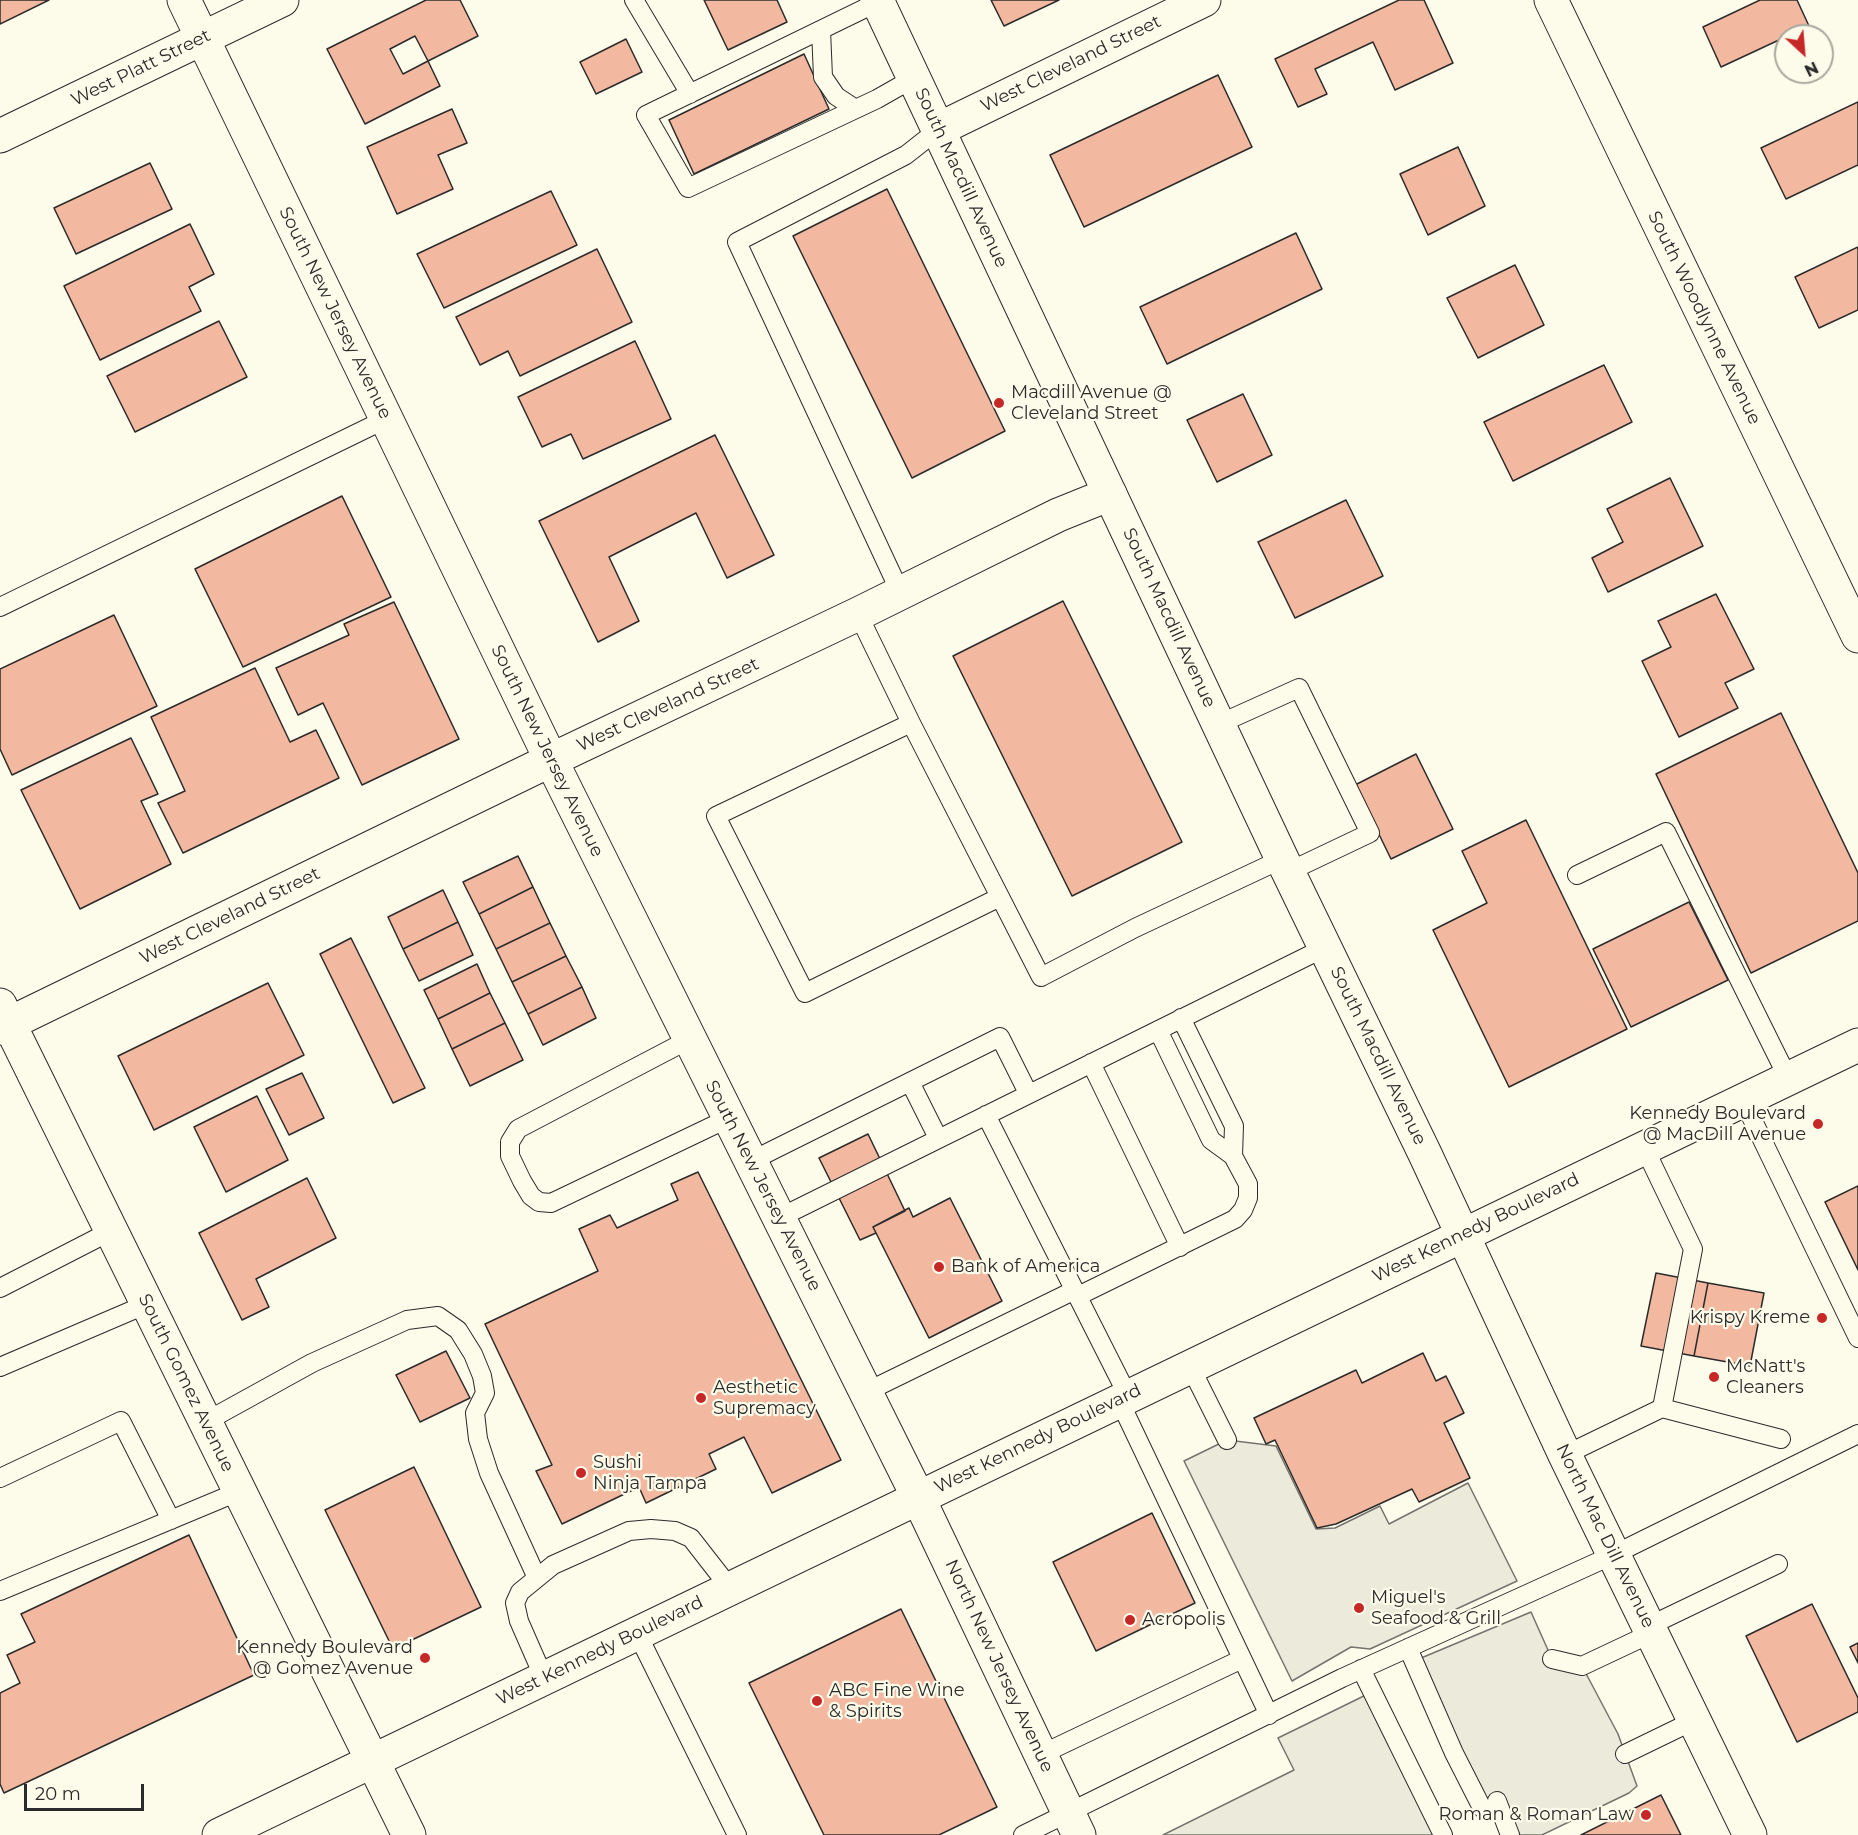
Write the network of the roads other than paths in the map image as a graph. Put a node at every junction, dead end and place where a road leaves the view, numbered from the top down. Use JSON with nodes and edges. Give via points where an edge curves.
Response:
{"nodes":[{"id":1,"x":184,"y":0,"type":"edge"},
{"id":2,"x":282,"y":0,"type":"edge"},
{"id":3,"x":634,"y":0,"type":"edge"},
{"id":4,"x":1204,"y":0,"type":"edge"},
{"id":5,"x":1551,"y":0,"type":"edge"},
{"id":6,"x":878,"y":1,"type":"edge"},
{"id":7,"x":821,"y":30,"type":"junction"},
{"id":8,"x":202,"y":38,"type":"junction"},
{"id":9,"x":914,"y":78,"type":"junction"},
{"id":10,"x":690,"y":94,"type":"junction"},
{"id":11,"x":854,"y":108,"type":"junction"},
{"id":12,"x":939,"y":129,"type":"junction"},
{"id":13,"x":0,"y":136,"type":"edge"},
{"id":14,"x":386,"y":419,"type":"junction"},
{"id":15,"x":1110,"y":494,"type":"junction"},
{"id":16,"x":901,"y":594,"type":"junction"},
{"id":17,"x":0,"y":608,"type":"edge"},
{"id":18,"x":858,"y":614,"type":"junction"},
{"id":19,"x":1858,"y":636,"type":"edge"},
{"id":20,"x":911,"y":723,"type":"junction"},
{"id":21,"x":1219,"y":724,"type":"junction"},
{"id":22,"x":551,"y":760,"type":"junction"},
{"id":23,"x":1286,"y":865,"type":"junction"},
{"id":24,"x":1577,"y":875,"type":"dead end"},
{"id":25,"x":1000,"y":897,"type":"junction"},
{"id":26,"x":1326,"y":947,"type":"junction"},
{"id":27,"x":1181,"y":1018,"type":"junction"},
{"id":28,"x":3,"y":1019,"type":"edge"},
{"id":29,"x":1158,"y":1030,"type":"junction"},
{"id":30,"x":690,"y":1039,"type":"junction"},
{"id":31,"x":1858,"y":1045,"type":"edge"},
{"id":32,"x":1091,"y":1063,"type":"junction"},
{"id":33,"x":1788,"y":1078,"type":"junction"},
{"id":34,"x":910,"y":1082,"type":"junction"},
{"id":35,"x":1028,"y":1094,"type":"junction"},
{"id":36,"x":1743,"y":1100,"type":"junction"},
{"id":37,"x":986,"y":1115,"type":"junction"},
{"id":38,"x":729,"y":1118,"type":"junction"},
{"id":39,"x":938,"y":1138,"type":"junction"},
{"id":40,"x":1644,"y":1147,"type":"junction"},
{"id":41,"x":1233,"y":1156,"type":"junction"},
{"id":42,"x":751,"y":1161,"type":"junction"},
{"id":43,"x":779,"y":1218,"type":"junction"},
{"id":44,"x":111,"y":1231,"type":"junction"},
{"id":45,"x":1463,"y":1235,"type":"junction"},
{"id":46,"x":1180,"y":1247,"type":"junction"},
{"id":47,"x":0,"y":1288,"type":"edge"},
{"id":48,"x":1076,"y":1293,"type":"junction"},
{"id":49,"x":147,"y":1304,"type":"junction"},
{"id":50,"x":1858,"y":1338,"type":"edge"},
{"id":51,"x":1190,"y":1366,"type":"junction"},
{"id":52,"x":0,"y":1367,"type":"edge"},
{"id":53,"x":866,"y":1392,"type":"junction"},
{"id":54,"x":1124,"y":1398,"type":"junction"},
{"id":55,"x":1662,"y":1408,"type":"junction"},
{"id":56,"x":206,"y":1422,"type":"junction"},
{"id":57,"x":1858,"y":1434,"type":"edge"},
{"id":58,"x":1781,"y":1439,"type":"dead end"},
{"id":59,"x":1227,"y":1440,"type":"dead end"},
{"id":60,"x":1565,"y":1455,"type":"junction"},
{"id":61,"x":0,"y":1478,"type":"edge"},
{"id":62,"x":240,"y":1491,"type":"junction"},
{"id":63,"x":918,"y":1497,"type":"junction"},
{"id":64,"x":171,"y":1520,"type":"junction"},
{"id":65,"x":1613,"y":1555,"type":"junction"},
{"id":66,"x":1778,"y":1564,"type":"dead end"},
{"id":67,"x":537,"y":1578,"type":"junction"},
{"id":68,"x":730,"y":1588,"type":"junction"},
{"id":69,"x":0,"y":1592,"type":"edge"},
{"id":70,"x":1650,"y":1629,"type":"junction"},
{"id":71,"x":637,"y":1633,"type":"junction"},
{"id":72,"x":1408,"y":1648,"type":"junction"},
{"id":73,"x":1242,"y":1659,"type":"junction"},
{"id":74,"x":1552,"y":1659,"type":"dead end"},
{"id":75,"x":1361,"y":1669,"type":"junction"},
{"id":76,"x":543,"y":1678,"type":"junction"},
{"id":77,"x":1269,"y":1715,"type":"junction"},
{"id":78,"x":1695,"y":1720,"type":"junction"},
{"id":79,"x":1625,"y":1754,"type":"dead end"},
{"id":80,"x":1040,"y":1755,"type":"junction"},
{"id":81,"x":372,"y":1761,"type":"junction"},
{"id":82,"x":1074,"y":1824,"type":"edge"},
{"id":83,"x":219,"y":1835,"type":"edge"},
{"id":84,"x":409,"y":1835,"type":"edge"},
{"id":85,"x":737,"y":1835,"type":"edge"},
{"id":86,"x":1023,"y":1835,"type":"edge"},
{"id":87,"x":1443,"y":1835,"type":"edge"},
{"id":88,"x":1510,"y":1835,"type":"edge"},
{"id":89,"x":1750,"y":1835,"type":"edge"}],
"edges":[{"from":1,"to":8,"type":"street","name":"South New Jersey Avenue"},
{"from":2,"to":8,"type":"street","name":"West Platt Street"},
{"from":3,"to":10,"type":"lane"},
{"from":4,"to":12,"type":"street","name":"West Cleveland Street"},
{"from":5,"to":19,"type":"street","name":"South Woodlynne Avenue"},
{"from":6,"to":7,"type":"lane"},
{"from":6,"to":9,"type":"street","name":"South Macdill Avenue"},
{"from":7,"to":10,"type":"lane"},
{"from":7,"to":11,"type":"lane","via":[[823,77],[836,96]]},
{"from":8,"to":13,"type":"street","name":"West Platt Street"},
{"from":8,"to":14,"type":"street","name":"South New Jersey Avenue"},
{"from":9,"to":11,"type":"lane"},
{"from":9,"to":12,"type":"street","name":"South Macdill Avenue"},
{"from":10,"to":11,"type":"lane","via":[[646,116],[688,188]]},
{"from":12,"to":15,"type":"street","name":"South Macdill Avenue"},
{"from":12,"to":16,"type":"lane","via":[[906,155],[737,242]]},
{"from":14,"to":17,"type":"lane"},
{"from":14,"to":22,"type":"street","name":"South New Jersey Avenue"},
{"from":15,"to":16,"type":"street","name":"West Cleveland Street","via":[[1058,515]]},
{"from":15,"to":21,"type":"street","name":"South Macdill Avenue"},
{"from":16,"to":18,"type":"street","name":"West Cleveland Street"},
{"from":18,"to":20,"type":"lane"},
{"from":18,"to":22,"type":"street","name":"West Cleveland Street"},
{"from":20,"to":25,"type":"lane"},
{"from":20,"to":25,"type":"lane","via":[[716,816],[805,993]]},
{"from":21,"to":23,"type":"street","name":"South Macdill Avenue"},
{"from":21,"to":23,"type":"lane","via":[[1299,688],[1370,833]]},
{"from":22,"to":28,"type":"street","name":"West Cleveland Street"},
{"from":22,"to":30,"type":"street","name":"South New Jersey Avenue"},
{"from":23,"to":25,"type":"lane","via":[[1135,928],[1041,977]]},
{"from":23,"to":26,"type":"street","name":"South Macdill Avenue"},
{"from":24,"to":33,"type":"lane","via":[[1666,832]]},
{"from":26,"to":27,"type":"lane"},
{"from":26,"to":45,"type":"street","name":"South Macdill Avenue"},
{"from":27,"to":29,"type":"lane"},
{"from":27,"to":41,"type":"lane","via":[[1234,1126]]},
{"from":28,"to":44,"type":"street","name":"South Gomez Avenue"},
{"from":29,"to":32,"type":"lane"},
{"from":29,"to":41,"type":"lane","via":[[1211,1140]]},
{"from":30,"to":38,"type":"street","name":"South New Jersey Avenue"},
{"from":30,"to":38,"type":"lane","via":[[518,1129],[510,1142],[510,1156],[531,1196],[539,1203],[550,1203]]},
{"from":31,"to":33,"type":"street","name":"West Kennedy Boulevard"},
{"from":32,"to":35,"type":"lane"},
{"from":32,"to":46,"type":"lane"},
{"from":33,"to":36,"type":"street","name":"West Kennedy Boulevard"},
{"from":34,"to":35,"type":"lane","via":[[1000,1037]]},
{"from":34,"to":39,"type":"lane"},
{"from":34,"to":42,"type":"lane"},
{"from":35,"to":37,"type":"lane"},
{"from":36,"to":40,"type":"street","name":"West Kennedy Boulevard"},
{"from":36,"to":50,"type":"lane"},
{"from":37,"to":39,"type":"lane"},
{"from":37,"to":48,"type":"lane"},
{"from":38,"to":42,"type":"street","name":"South New Jersey Avenue"},
{"from":39,"to":43,"type":"lane"},
{"from":40,"to":45,"type":"street","name":"West Kennedy Boulevard"},
{"from":40,"to":55,"type":"lane","via":[[1693,1249]]},
{"from":41,"to":46,"type":"lane","via":[[1248,1184],[1243,1210],[1235,1219]]},
{"from":42,"to":43,"type":"street","name":"South New Jersey Avenue"},
{"from":43,"to":53,"type":"street","name":"South New Jersey Avenue"},
{"from":44,"to":47,"type":"lane"},
{"from":44,"to":49,"type":"street","name":"South Gomez Avenue"},
{"from":45,"to":51,"type":"street","name":"West Kennedy Boulevard"},
{"from":45,"to":60,"type":"street","name":"North Mac Dill Avenue"},
{"from":46,"to":48,"type":"lane"},
{"from":48,"to":53,"type":"lane"},
{"from":48,"to":54,"type":"lane"},
{"from":49,"to":52,"type":"lane"},
{"from":49,"to":56,"type":"street","name":"South Gomez Avenue"},
{"from":51,"to":54,"type":"street","name":"West Kennedy Boulevard"},
{"from":51,"to":59,"type":"lane"},
{"from":53,"to":63,"type":"street","name":"South New Jersey Avenue"},
{"from":54,"to":63,"type":"street","name":"West Kennedy Boulevard"},
{"from":54,"to":73,"type":"lane"},
{"from":55,"to":58,"type":"lane"},
{"from":55,"to":60,"type":"lane"},
{"from":56,"to":62,"type":"street","name":"South Gomez Avenue"},
{"from":56,"to":67,"type":"lane","via":[[312,1363],[407,1320],[438,1316],[458,1330],[482,1376],[485,1393],[475,1413],[478,1439],[489,1473]]},
{"from":57,"to":65,"type":"lane"},
{"from":60,"to":65,"type":"street","name":"North Mac Dill Avenue"},
{"from":61,"to":64,"type":"lane","via":[[121,1421]]},
{"from":62,"to":64,"type":"lane"},
{"from":62,"to":81,"type":"street","name":"South Gomez Avenue"},
{"from":63,"to":68,"type":"street","name":"West Kennedy Boulevard"},
{"from":63,"to":80,"type":"street","name":"North New Jersey Avenue"},
{"from":64,"to":69,"type":"lane"},
{"from":65,"to":70,"type":"street","name":"North Mac Dill Avenue"},
{"from":65,"to":72,"type":"lane"},
{"from":66,"to":70,"type":"lane"},
{"from":67,"to":68,"type":"lane","via":[[553,1565],[629,1531],[651,1529],[675,1531],[691,1538]]},
{"from":67,"to":76,"type":"lane","via":[[520,1592],[515,1603]]},
{"from":68,"to":71,"type":"street","name":"West Kennedy Boulevard"},
{"from":70,"to":74,"type":"lane","via":[[1582,1666]]},
{"from":70,"to":78,"type":"street","name":"North Mac Dill Avenue"},
{"from":71,"to":76,"type":"street","name":"West Kennedy Boulevard"},
{"from":71,"to":85,"type":"lane"},
{"from":72,"to":75,"type":"lane"},
{"from":72,"to":88,"type":"lane","via":[[1454,1754]]},
{"from":73,"to":77,"type":"lane"},
{"from":73,"to":80,"type":"lane"},
{"from":75,"to":77,"type":"lane"},
{"from":75,"to":87,"type":"lane"},
{"from":76,"to":81,"type":"street","name":"West Kennedy Boulevard"},
{"from":77,"to":82,"type":"lane"},
{"from":78,"to":79,"type":"lane"},
{"from":78,"to":89,"type":"street","name":"North Mac Dill Avenue"},
{"from":80,"to":82,"type":"street","name":"North New Jersey Avenue"},
{"from":81,"to":83,"type":"street","name":"West Kennedy Boulevard"},
{"from":81,"to":84,"type":"street","name":"South Gomez Avenue"},
{"from":82,"to":86,"type":"lane"}]}
